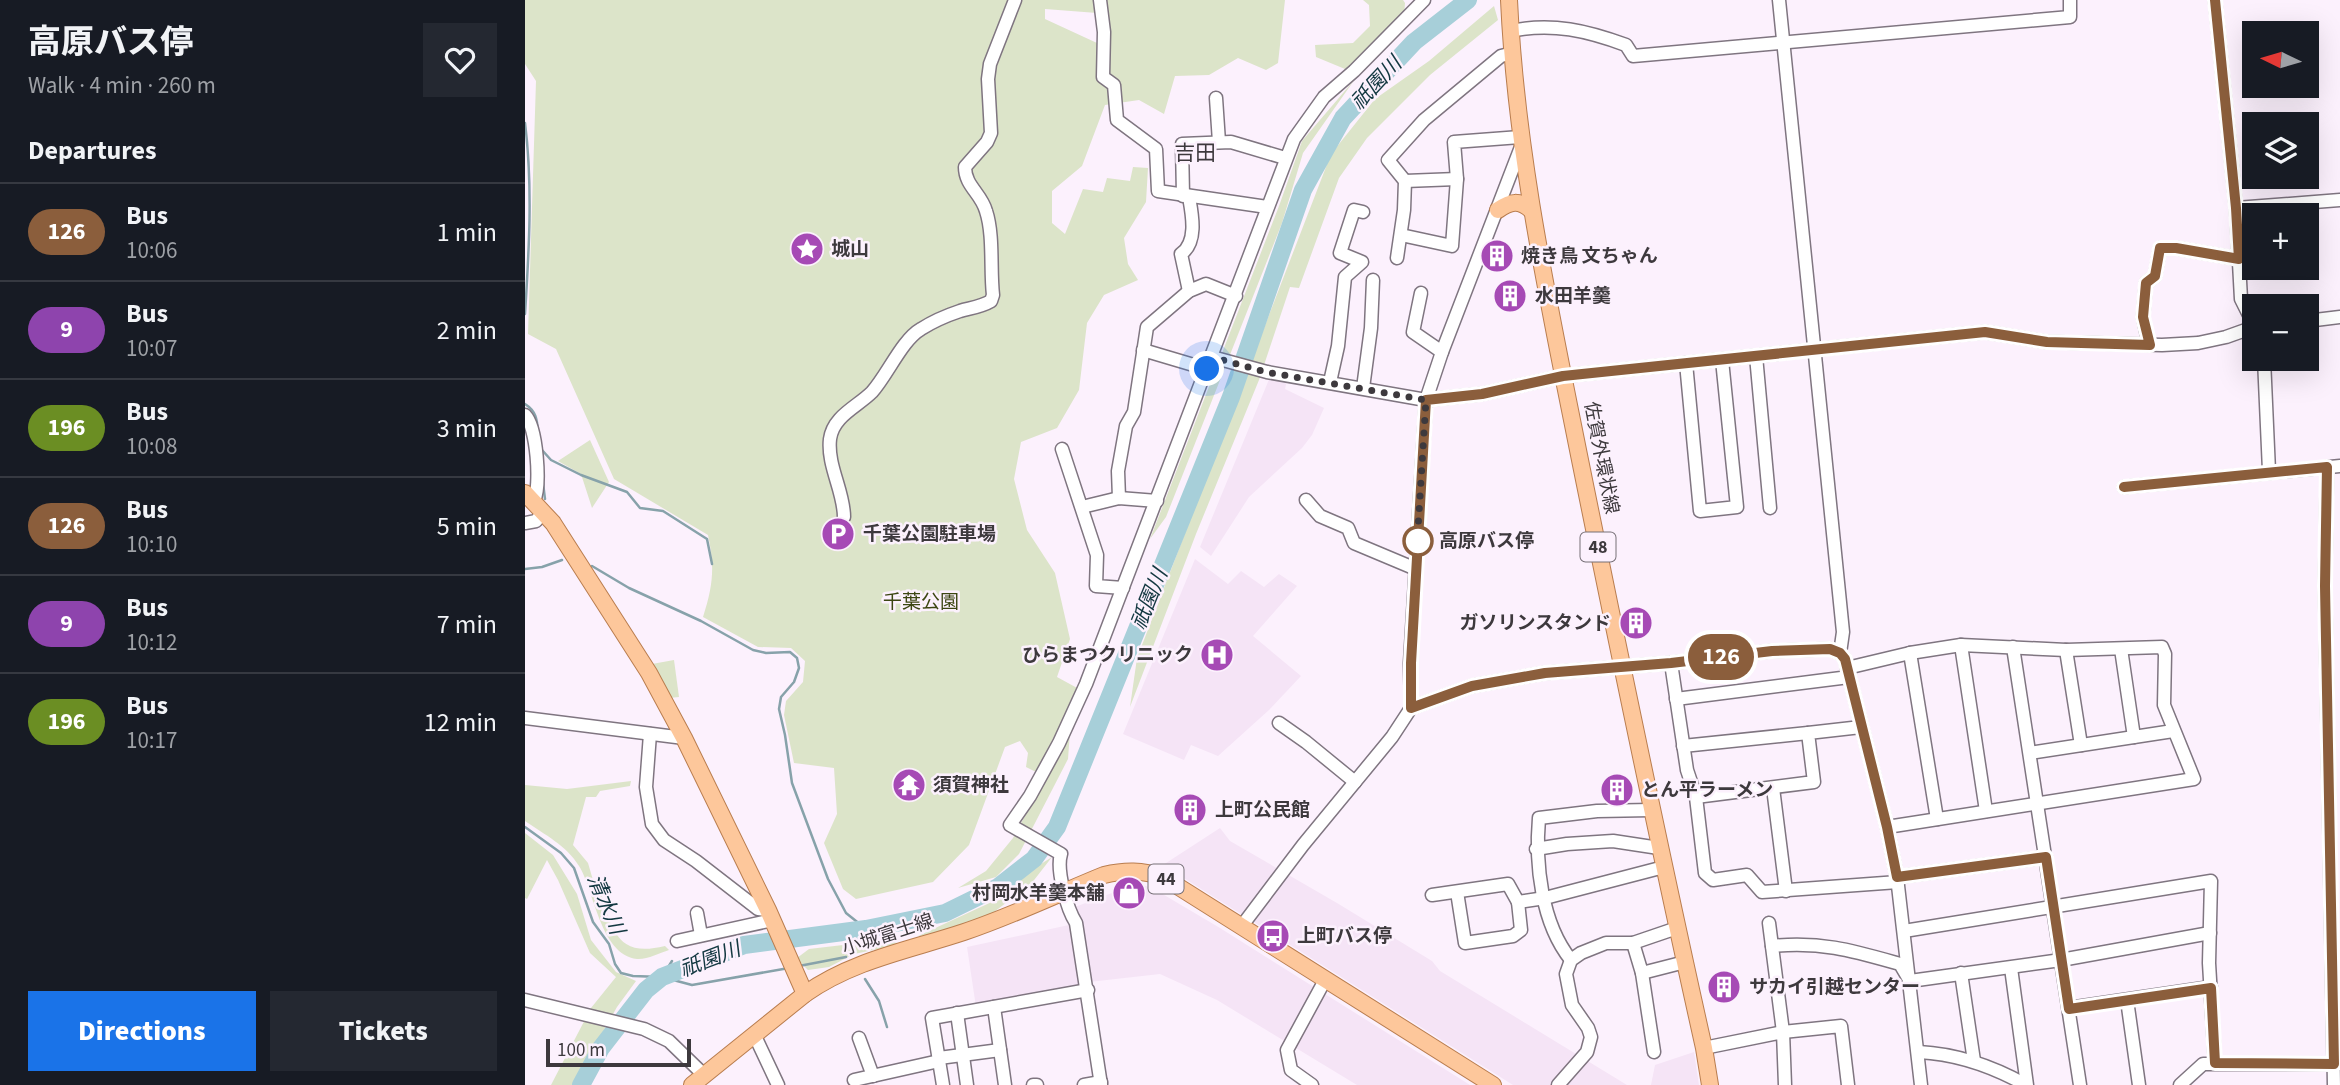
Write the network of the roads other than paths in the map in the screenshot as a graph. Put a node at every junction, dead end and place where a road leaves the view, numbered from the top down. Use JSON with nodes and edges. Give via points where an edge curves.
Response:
{"nodes":[{"id":1,"x":1015,"y":0,"type":"edge"},
{"id":2,"x":1100,"y":0,"type":"edge"},
{"id":3,"x":1779,"y":0,"type":"edge"},
{"id":4,"x":2070,"y":0,"type":"edge"},
{"id":5,"x":2215,"y":0,"type":"edge"},
{"id":6,"x":1423,"y":1,"type":"edge"},
{"id":7,"x":1511,"y":2,"type":"edge"},
{"id":8,"x":1511,"y":31,"type":"junction"},
{"id":9,"x":1783,"y":44,"type":"junction"},
{"id":10,"x":1513,"y":53,"type":"junction"},
{"id":11,"x":1216,"y":98,"type":"dead end"},
{"id":12,"x":1219,"y":142,"type":"junction"},
{"id":13,"x":1521,"y":142,"type":"junction"},
{"id":14,"x":1285,"y":158,"type":"junction"},
{"id":15,"x":1457,"y":179,"type":"junction"},
{"id":16,"x":1405,"y":181,"type":"junction"},
{"id":17,"x":1186,"y":196,"type":"junction"},
{"id":18,"x":2340,"y":200,"type":"edge"},
{"id":19,"x":1267,"y":207,"type":"junction"},
{"id":20,"x":2236,"y":208,"type":"junction"},
{"id":21,"x":1498,"y":210,"type":"junction"},
{"id":22,"x":1531,"y":210,"type":"junction"},
{"id":23,"x":1363,"y":212,"type":"dead end"},
{"id":24,"x":1401,"y":234,"type":"junction"},
{"id":25,"x":1397,"y":258,"type":"dead end"},
{"id":26,"x":2239,"y":259,"type":"junction"},
{"id":27,"x":1373,"y":280,"type":"dead end"},
{"id":28,"x":1189,"y":290,"type":"junction"},
{"id":29,"x":1421,"y":293,"type":"dead end"},
{"id":30,"x":1236,"y":296,"type":"junction"},
{"id":31,"x":2242,"y":301,"type":"edge"},
{"id":32,"x":2340,"y":317,"type":"edge"},
{"id":33,"x":2319,"y":320,"type":"edge"},
{"id":34,"x":2242,"y":331,"type":"edge"},
{"id":35,"x":2150,"y":345,"type":"junction"},
{"id":36,"x":1143,"y":350,"type":"junction"},
{"id":37,"x":1814,"y":351,"type":"junction"},
{"id":38,"x":1442,"y":352,"type":"junction"},
{"id":39,"x":1756,"y":356,"type":"junction"},
{"id":40,"x":1722,"y":360,"type":"junction"},
{"id":41,"x":1214,"y":361,"type":"junction"},
{"id":42,"x":1686,"y":363,"type":"junction"},
{"id":43,"x":2265,"y":371,"type":"edge"},
{"id":44,"x":1563,"y":376,"type":"junction"},
{"id":45,"x":1330,"y":382,"type":"junction"},
{"id":46,"x":1363,"y":388,"type":"junction"},
{"id":47,"x":1426,"y":400,"type":"junction"},
{"id":48,"x":525,"y":415,"type":"edge"},
{"id":49,"x":1062,"y":449,"type":"dead end"},
{"id":50,"x":2334,"y":467,"type":"edge"},
{"id":51,"x":2269,"y":471,"type":"junction"},
{"id":52,"x":2124,"y":487,"type":"dead end"},
{"id":53,"x":1119,"y":498,"type":"junction"},
{"id":54,"x":1306,"y":500,"type":"dead end"},
{"id":55,"x":1157,"y":501,"type":"junction"},
{"id":56,"x":534,"y":502,"type":"edge"},
{"id":57,"x":1082,"y":507,"type":"junction"},
{"id":58,"x":1770,"y":508,"type":"dead end"},
{"id":59,"x":844,"y":517,"type":"dead end"},
{"id":60,"x":525,"y":523,"type":"edge"},
{"id":61,"x":1416,"y":569,"type":"junction"},
{"id":62,"x":1123,"y":588,"type":"junction"},
{"id":63,"x":1961,"y":645,"type":"junction"},
{"id":64,"x":2013,"y":647,"type":"junction"},
{"id":65,"x":2121,"y":649,"type":"junction"},
{"id":66,"x":2066,"y":650,"type":"junction"},
{"id":67,"x":1840,"y":653,"type":"junction"},
{"id":68,"x":1910,"y":653,"type":"junction"},
{"id":69,"x":1671,"y":663,"type":"junction"},
{"id":70,"x":1621,"y":667,"type":"junction"},
{"id":71,"x":1848,"y":672,"type":"junction"},
{"id":72,"x":1676,"y":699,"type":"junction"},
{"id":73,"x":1411,"y":708,"type":"junction"},
{"id":74,"x":525,"y":718,"type":"edge"},
{"id":75,"x":1279,"y":723,"type":"dead end"},
{"id":76,"x":1861,"y":727,"type":"junction"},
{"id":77,"x":2173,"y":731,"type":"junction"},
{"id":78,"x":1808,"y":733,"type":"junction"},
{"id":79,"x":650,"y":734,"type":"junction"},
{"id":80,"x":2134,"y":737,"type":"junction"},
{"id":81,"x":684,"y":738,"type":"junction"},
{"id":82,"x":2081,"y":745,"type":"junction"},
{"id":83,"x":1683,"y":746,"type":"junction"},
{"id":84,"x":2030,"y":753,"type":"junction"},
{"id":85,"x":1355,"y":782,"type":"junction"},
{"id":86,"x":1773,"y":788,"type":"junction"},
{"id":87,"x":1696,"y":797,"type":"junction"},
{"id":88,"x":2038,"y":803,"type":"junction"},
{"id":89,"x":1651,"y":810,"type":"junction"},
{"id":90,"x":1986,"y":811,"type":"junction"},
{"id":91,"x":1937,"y":819,"type":"junction"},
{"id":92,"x":1887,"y":827,"type":"junction"},
{"id":93,"x":1659,"y":848,"type":"junction"},
{"id":94,"x":1536,"y":849,"type":"junction"},
{"id":95,"x":2046,"y":857,"type":"junction"},
{"id":96,"x":1664,"y":867,"type":"junction"},
{"id":97,"x":1897,"y":880,"type":"junction"},
{"id":98,"x":1064,"y":891,"type":"junction"},
{"id":99,"x":1786,"y":891,"type":"junction"},
{"id":100,"x":1457,"y":892,"type":"junction"},
{"id":101,"x":1432,"y":895,"type":"dead end"},
{"id":102,"x":1545,"y":898,"type":"junction"},
{"id":103,"x":1518,"y":902,"type":"junction"},
{"id":104,"x":2054,"y":906,"type":"junction"},
{"id":105,"x":697,"y":913,"type":"dead end"},
{"id":106,"x":770,"y":915,"type":"junction"},
{"id":107,"x":1769,"y":923,"type":"dead end"},
{"id":108,"x":1241,"y":927,"type":"junction"},
{"id":109,"x":1677,"y":928,"type":"junction"},
{"id":110,"x":1903,"y":931,"type":"junction"},
{"id":111,"x":2210,"y":933,"type":"junction"},
{"id":112,"x":701,"y":936,"type":"junction"},
{"id":113,"x":677,"y":941,"type":"dead end"},
{"id":114,"x":1633,"y":943,"type":"junction"},
{"id":115,"x":1772,"y":946,"type":"junction"},
{"id":116,"x":1571,"y":960,"type":"junction"},
{"id":117,"x":2061,"y":960,"type":"junction"},
{"id":118,"x":1685,"y":962,"type":"junction"},
{"id":119,"x":2011,"y":968,"type":"junction"},
{"id":120,"x":1642,"y":973,"type":"junction"},
{"id":121,"x":1961,"y":973,"type":"junction"},
{"id":122,"x":1325,"y":980,"type":"junction"},
{"id":123,"x":1910,"y":981,"type":"junction"},
{"id":124,"x":2211,"y":988,"type":"junction"},
{"id":125,"x":1087,"y":990,"type":"junction"},
{"id":126,"x":805,"y":994,"type":"junction"},
{"id":127,"x":525,"y":1000,"type":"edge"},
{"id":128,"x":2127,"y":1000,"type":"junction"},
{"id":129,"x":994,"y":1007,"type":"junction"},
{"id":130,"x":2069,"y":1009,"type":"junction"},
{"id":131,"x":957,"y":1013,"type":"junction"},
{"id":132,"x":1783,"y":1032,"type":"junction"},
{"id":133,"x":754,"y":1034,"type":"junction"},
{"id":134,"x":859,"y":1038,"type":"dead end"},
{"id":135,"x":1704,"y":1048,"type":"junction"},
{"id":136,"x":1000,"y":1050,"type":"junction"},
{"id":137,"x":1654,"y":1052,"type":"dead end"},
{"id":138,"x":1919,"y":1052,"type":"junction"},
{"id":139,"x":963,"y":1055,"type":"junction"},
{"id":140,"x":939,"y":1060,"type":"junction"},
{"id":141,"x":1974,"y":1062,"type":"junction"},
{"id":142,"x":2215,"y":1063,"type":"junction"},
{"id":143,"x":2337,"y":1064,"type":"edge"},
{"id":144,"x":873,"y":1076,"type":"junction"},
{"id":145,"x":698,"y":1080,"type":"edge"},
{"id":146,"x":854,"y":1080,"type":"dead end"},
{"id":147,"x":1487,"y":1083,"type":"edge"},
{"id":148,"x":1101,"y":1084,"type":"edge"},
{"id":149,"x":778,"y":1085,"type":"edge"},
{"id":150,"x":943,"y":1085,"type":"edge"},
{"id":151,"x":967,"y":1085,"type":"edge"},
{"id":152,"x":1005,"y":1085,"type":"edge"},
{"id":153,"x":1084,"y":1085,"type":"edge"},
{"id":154,"x":1312,"y":1085,"type":"edge"},
{"id":155,"x":1558,"y":1085,"type":"edge"},
{"id":156,"x":1710,"y":1085,"type":"edge"},
{"id":157,"x":1785,"y":1085,"type":"edge"},
{"id":158,"x":1847,"y":1085,"type":"edge"},
{"id":159,"x":1921,"y":1085,"type":"edge"},
{"id":160,"x":2026,"y":1085,"type":"edge"},
{"id":161,"x":2080,"y":1085,"type":"edge"},
{"id":162,"x":2139,"y":1085,"type":"edge"},
{"id":163,"x":2180,"y":1085,"type":"edge"},
{"id":164,"x":2334,"y":1085,"type":"edge"}],
"edges":[{"from":1,"to":59,"type":"street","via":[[990,64],[991,134],[965,167],[967,183],[987,212],[993,295],[991,301],[919,329],[871,392],[836,422],[831,430],[831,461]]},
{"from":2,"to":17,"type":"street","via":[[1103,77],[1114,85],[1117,120],[1156,149],[1158,191]]},
{"from":3,"to":9,"type":"street"},
{"from":4,"to":9,"type":"street","via":[[2070,17]]},
{"from":5,"to":20,"type":"street"},
{"from":6,"to":14,"type":"street","via":[[1324,97],[1304,121]]},
{"from":7,"to":8,"type":"main road","name":"佐賀外環状線","number":"48"},
{"from":8,"to":9,"type":"street","via":[[1570,28],[1626,45],[1633,55]]},
{"from":8,"to":10,"type":"main road","name":"佐賀外環状線","number":"48"},
{"from":9,"to":37,"type":"street"},
{"from":10,"to":13,"type":"main road","name":"佐賀外環状線","number":"48"},
{"from":10,"to":16,"type":"street","via":[[1501,56],[1424,120],[1388,160]]},
{"from":11,"to":12,"type":"street"},
{"from":12,"to":14,"type":"street"},
{"from":12,"to":17,"type":"street","via":[[1182,144]]},
{"from":13,"to":15,"type":"street","via":[[1454,142]]},
{"from":13,"to":21,"type":"street"},
{"from":13,"to":22,"type":"main road","name":"佐賀外環状線","number":"48"},
{"from":14,"to":19,"type":"street"},
{"from":15,"to":16,"type":"street"},
{"from":15,"to":24,"type":"street","via":[[1452,246]]},
{"from":16,"to":24,"type":"street"},
{"from":17,"to":19,"type":"street"},
{"from":17,"to":28,"type":"street","via":[[1193,227],[1187,250],[1181,254]]},
{"from":18,"to":20,"type":"street"},
{"from":19,"to":30,"type":"street"},
{"from":20,"to":26,"type":"street"},
{"from":21,"to":22,"type":"main road","via":[[1516,202]]},
{"from":21,"to":38,"type":"street"},
{"from":22,"to":44,"type":"main road","name":"佐賀外環状線","number":"48"},
{"from":23,"to":45,"type":"street","via":[[1354,210],[1340,253],[1362,262],[1345,277]]},
{"from":24,"to":25,"type":"street"},
{"from":26,"to":31,"type":"street"},
{"from":26,"to":35,"type":"street","via":[[2160,248],[2155,276],[2146,283],[2143,317]]},
{"from":27,"to":46,"type":"street"},
{"from":28,"to":30,"type":"street","via":[[1206,284]]},
{"from":28,"to":36,"type":"street","via":[[1147,327]]},
{"from":29,"to":38,"type":"street","via":[[1413,332]]},
{"from":30,"to":41,"type":"street"},
{"from":32,"to":33,"type":"street"},
{"from":34,"to":35,"type":"street","via":[[2198,343]]},
{"from":35,"to":37,"type":"street","via":[[2047,342],[1985,332]]},
{"from":36,"to":41,"type":"street"},
{"from":36,"to":53,"type":"street","via":[[1134,412],[1126,426],[1118,471]]},
{"from":37,"to":39,"type":"street"},
{"from":37,"to":67,"type":"street","via":[[1843,632]]},
{"from":38,"to":47,"type":"street"},
{"from":39,"to":40,"type":"street"},
{"from":39,"to":58,"type":"street"},
{"from":40,"to":42,"type":"street"},
{"from":40,"to":42,"type":"street","via":[[1737,507],[1700,511]]},
{"from":41,"to":45,"type":"street"},
{"from":41,"to":55,"type":"street"},
{"from":42,"to":44,"type":"street"},
{"from":43,"to":51,"type":"street"},
{"from":44,"to":47,"type":"street","via":[[1482,394]]},
{"from":44,"to":70,"type":"main road","name":"佐賀外環状線","number":"48"},
{"from":45,"to":46,"type":"street"},
{"from":46,"to":47,"type":"street"},
{"from":47,"to":61,"type":"street"},
{"from":48,"to":56,"type":"street","via":[[533,428]]},
{"from":49,"to":57,"type":"street"},
{"from":50,"to":51,"type":"street"},
{"from":50,"to":143,"type":"street","via":[[2325,586]]},
{"from":51,"to":52,"type":"street"},
{"from":53,"to":55,"type":"street"},
{"from":53,"to":57,"type":"street"},
{"from":54,"to":61,"type":"street","via":[[1320,516],[1347,528],[1354,543]]},
{"from":55,"to":62,"type":"street"},
{"from":56,"to":60,"type":"street","via":[[536,520]]},
{"from":56,"to":81,"type":"main road","via":[[611,612]]},
{"from":57,"to":62,"type":"street","via":[[1097,555],[1096,586]]},
{"from":61,"to":73,"type":"street"},
{"from":62,"to":98,"type":"street","via":[[1059,743],[1010,825],[1061,854],[1058,863]]},
{"from":63,"to":64,"type":"street"},
{"from":63,"to":68,"type":"street"},
{"from":63,"to":90,"type":"street"},
{"from":64,"to":66,"type":"street"},
{"from":64,"to":84,"type":"street"},
{"from":65,"to":66,"type":"street"},
{"from":65,"to":77,"type":"street","via":[[2162,648],[2164,705]]},
{"from":65,"to":80,"type":"street"},
{"from":66,"to":82,"type":"street"},
{"from":67,"to":69,"type":"street","via":[[1830,649],[1772,651]]},
{"from":67,"to":71,"type":"street"},
{"from":68,"to":71,"type":"street"},
{"from":68,"to":91,"type":"street"},
{"from":69,"to":70,"type":"street"},
{"from":69,"to":72,"type":"street"},
{"from":70,"to":73,"type":"street","via":[[1545,673],[1472,686]]},
{"from":70,"to":89,"type":"main road","name":"佐賀外環状線","number":"48"},
{"from":71,"to":72,"type":"street"},
{"from":71,"to":76,"type":"street"},
{"from":72,"to":83,"type":"street"},
{"from":73,"to":85,"type":"street"},
{"from":74,"to":79,"type":"street"},
{"from":75,"to":85,"type":"street"},
{"from":76,"to":78,"type":"street"},
{"from":76,"to":92,"type":"street"},
{"from":77,"to":80,"type":"street"},
{"from":77,"to":88,"type":"street","via":[[2194,779]]},
{"from":78,"to":83,"type":"street"},
{"from":78,"to":86,"type":"street","via":[[1814,782]]},
{"from":79,"to":81,"type":"street"},
{"from":79,"to":106,"type":"street","via":[[646,787],[652,824],[664,840]]},
{"from":80,"to":82,"type":"street"},
{"from":81,"to":106,"type":"main road"},
{"from":82,"to":84,"type":"street"},
{"from":83,"to":87,"type":"street"},
{"from":84,"to":88,"type":"street"},
{"from":85,"to":108,"type":"street"},
{"from":86,"to":87,"type":"street"},
{"from":86,"to":99,"type":"street"},
{"from":87,"to":99,"type":"street","via":[[1705,873],[1713,880],[1747,875],[1762,892]]},
{"from":88,"to":90,"type":"street"},
{"from":88,"to":95,"type":"street"},
{"from":89,"to":93,"type":"main road","name":"佐賀外環状線","number":"48"},
{"from":89,"to":94,"type":"street","via":[[1539,818]]},
{"from":90,"to":91,"type":"street"},
{"from":91,"to":92,"type":"street"},
{"from":92,"to":97,"type":"street"},
{"from":93,"to":94,"type":"street","via":[[1613,841]]},
{"from":93,"to":96,"type":"main road","name":"佐賀外環状線","number":"48"},
{"from":94,"to":102,"type":"street"},
{"from":95,"to":97,"type":"street"},
{"from":95,"to":104,"type":"street"},
{"from":96,"to":102,"type":"street"},
{"from":96,"to":109,"type":"main road","name":"佐賀外環状線","number":"48"},
{"from":97,"to":99,"type":"street"},
{"from":97,"to":110,"type":"street"},
{"from":98,"to":108,"type":"main road","name":"小城富士線","number":"44","via":[[1120,871],[1148,873],[1163,877]]},
{"from":98,"to":125,"type":"street","via":[[1076,923]]},
{"from":98,"to":126,"type":"main road","name":"小城富士線","number":"44","via":[[968,931],[849,968]]},
{"from":100,"to":101,"type":"street"},
{"from":100,"to":103,"type":"street","via":[[1508,884]]},
{"from":100,"to":103,"type":"street","via":[[1465,943],[1513,936],[1521,930]]},
{"from":102,"to":103,"type":"street"},
{"from":102,"to":116,"type":"street","via":[[1554,933]]},
{"from":104,"to":110,"type":"street"},
{"from":104,"to":111,"type":"street","via":[[2211,881]]},
{"from":104,"to":117,"type":"street"},
{"from":105,"to":112,"type":"street"},
{"from":106,"to":112,"type":"street"},
{"from":106,"to":126,"type":"main road"},
{"from":107,"to":115,"type":"street"},
{"from":108,"to":122,"type":"main road","name":"小城富士線","number":"44"},
{"from":109,"to":114,"type":"street"},
{"from":109,"to":118,"type":"main road","name":"佐賀外環状線","number":"48"},
{"from":110,"to":123,"type":"street"},
{"from":111,"to":117,"type":"street"},
{"from":111,"to":124,"type":"street"},
{"from":112,"to":113,"type":"street"},
{"from":114,"to":116,"type":"street","via":[[1606,943]]},
{"from":114,"to":120,"type":"street"},
{"from":115,"to":123,"type":"street","via":[[1838,946],[1901,964]]},
{"from":115,"to":132,"type":"street"},
{"from":116,"to":155,"type":"street","via":[[1566,974],[1571,1005],[1591,1037],[1587,1052]]},
{"from":117,"to":119,"type":"street"},
{"from":117,"to":130,"type":"street"},
{"from":118,"to":120,"type":"street"},
{"from":118,"to":135,"type":"main road","name":"佐賀外環状線","number":"48"},
{"from":119,"to":121,"type":"street"},
{"from":119,"to":160,"type":"street"},
{"from":120,"to":137,"type":"street"},
{"from":121,"to":123,"type":"street"},
{"from":121,"to":141,"type":"street"},
{"from":122,"to":147,"type":"main road","name":"小城富士線","number":"44"},
{"from":122,"to":154,"type":"street","via":[[1287,1049],[1291,1070]]},
{"from":123,"to":138,"type":"street"},
{"from":124,"to":128,"type":"street"},
{"from":124,"to":142,"type":"street"},
{"from":125,"to":129,"type":"street"},
{"from":125,"to":148,"type":"street"},
{"from":126,"to":133,"type":"main road","name":"小城富士線"},
{"from":127,"to":145,"type":"street","via":[[644,1029],[669,1041]]},
{"from":128,"to":130,"type":"street"},
{"from":128,"to":162,"type":"street"},
{"from":129,"to":131,"type":"street"},
{"from":129,"to":136,"type":"street"},
{"from":130,"to":161,"type":"street"},
{"from":131,"to":139,"type":"street"},
{"from":131,"to":140,"type":"street","via":[[932,1017]]},
{"from":132,"to":135,"type":"street"},
{"from":132,"to":157,"type":"street"},
{"from":132,"to":158,"type":"street","via":[[1841,1026]]},
{"from":133,"to":145,"type":"main road","name":"小城富士線"},
{"from":133,"to":149,"type":"street"},
{"from":134,"to":144,"type":"street"},
{"from":135,"to":156,"type":"main road","name":"佐賀外環状線","number":"48"},
{"from":136,"to":139,"type":"street"},
{"from":136,"to":152,"type":"street"},
{"from":138,"to":141,"type":"street"},
{"from":138,"to":159,"type":"street"},
{"from":139,"to":140,"type":"street"},
{"from":139,"to":151,"type":"street"},
{"from":140,"to":144,"type":"street"},
{"from":140,"to":150,"type":"street"},
{"from":141,"to":160,"type":"street"},
{"from":142,"to":143,"type":"street"},
{"from":142,"to":163,"type":"street","via":[[2203,1064]]},
{"from":143,"to":164,"type":"street"},
{"from":144,"to":146,"type":"street"},
{"from":148,"to":153,"type":"street"}]}
